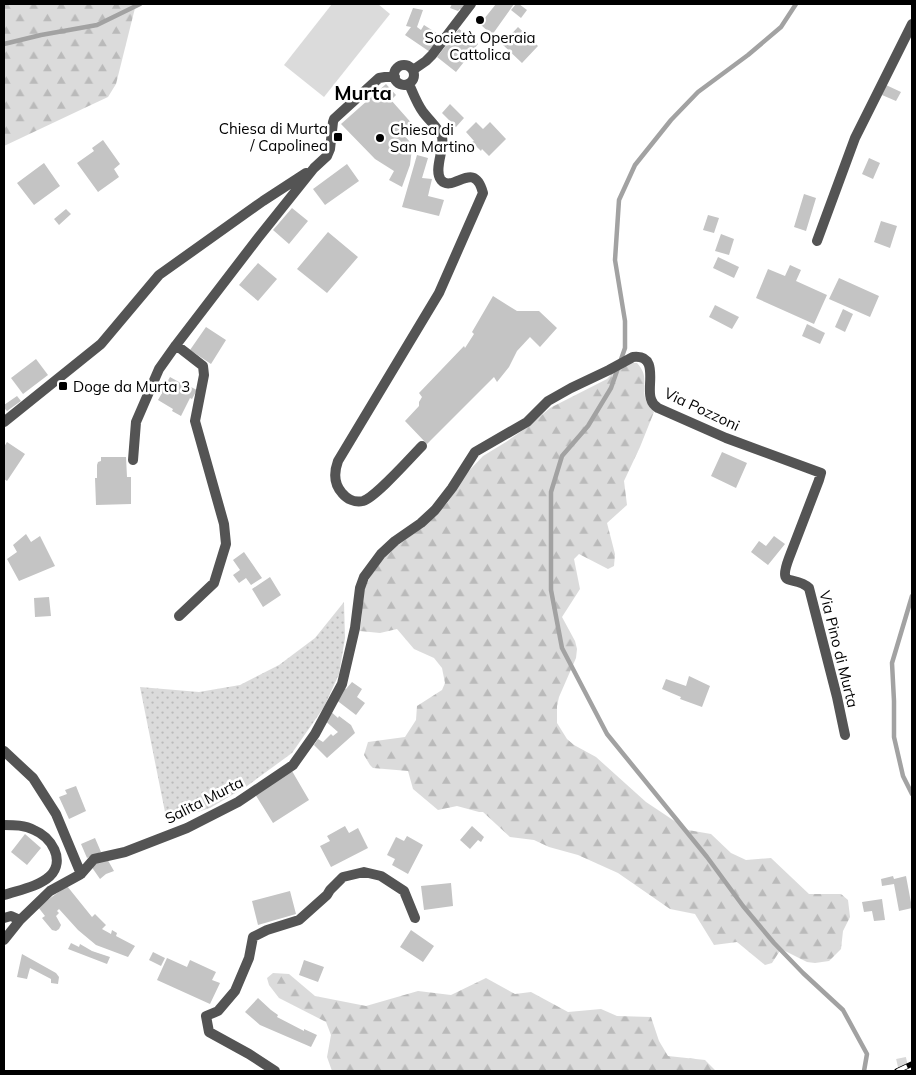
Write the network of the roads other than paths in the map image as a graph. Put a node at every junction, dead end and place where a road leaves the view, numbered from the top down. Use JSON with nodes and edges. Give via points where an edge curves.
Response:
{"nodes":[{"id":1,"x":471,"y":4,"type":"edge"},
{"id":2,"x":912,"y":24,"type":"edge"},
{"id":3,"x":413,"y":70,"type":"junction"},
{"id":4,"x":395,"y":77,"type":"junction"},
{"id":5,"x":409,"y":84,"type":"junction"},
{"id":6,"x":314,"y":168,"type":"junction"},
{"id":7,"x":817,"y":241,"type":"dead end"},
{"id":8,"x":176,"y":346,"type":"junction"},
{"id":9,"x":4,"y":422,"type":"edge"},
{"id":10,"x":422,"y":446,"type":"dead end"},
{"id":11,"x":133,"y":460,"type":"dead end"},
{"id":12,"x":821,"y":473,"type":"joint"},
{"id":13,"x":180,"y":616,"type":"dead end"},
{"id":14,"x":355,"y":628,"type":"joint"},
{"id":15,"x":845,"y":735,"type":"dead end"},
{"id":16,"x":4,"y":751,"type":"edge"},
{"id":17,"x":4,"y":825,"type":"edge"},
{"id":18,"x":81,"y":874,"type":"junction"},
{"id":19,"x":4,"y":895,"type":"edge"},
{"id":20,"x":4,"y":918,"type":"edge"},
{"id":21,"x":415,"y":918,"type":"dead end"},
{"id":22,"x":20,"y":920,"type":"junction"},
{"id":23,"x":4,"y":940,"type":"edge"},
{"id":24,"x":275,"y":1071,"type":"edge"}],
"edges":[{"from":1,"to":3,"type":"street","via":[[432,55]]},
{"from":2,"to":7,"type":"street","via":[[856,138]]},
{"from":3,"to":4,"type":"street","via":[[401,66]]},
{"from":3,"to":5,"type":"street","via":[[413,80]]},
{"from":4,"to":5,"type":"street","via":[[400,84]]},
{"from":4,"to":6,"type":"street","via":[[379,78],[334,120],[330,149]]},
{"from":5,"to":10,"type":"street","via":[[422,111],[442,136],[438,177],[448,184],[468,176],[474,178],[483,193],[439,293],[338,461],[335,470],[338,488],[350,500],[364,501]]},
{"from":6,"to":8,"type":"street"},
{"from":6,"to":9,"type":"street","via":[[159,275],[101,344]]},
{"from":8,"to":11,"type":"street","via":[[159,369],[136,422]]},
{"from":8,"to":13,"type":"street","via":[[203,366],[195,421],[224,524],[226,544],[214,582]]},
{"from":12,"to":14,"type":"street","name":"Via Pozzoni","via":[[726,438],[658,408],[650,396],[651,370],[646,360],[633,356],[548,401],[526,422],[475,452],[435,510],[381,554],[364,576]]},
{"from":12,"to":15,"type":"street","name":"Via Pino di Murta","via":[[784,573],[787,580],[809,588]]},
{"from":14,"to":18,"type":"street","name":"Salita Murta","via":[[342,684],[315,734],[293,765],[238,802],[187,828],[125,852],[94,859]]},
{"from":16,"to":18,"type":"street","via":[[33,778],[56,814]]},
{"from":17,"to":19,"type":"street","via":[[22,826],[45,836],[57,858],[54,872],[48,878]]},
{"from":18,"to":22,"type":"street","name":"Salita Murta","via":[[50,891]]},
{"from":20,"to":22,"type":"street","via":[[12,916]]},
{"from":21,"to":24,"type":"street","via":[[404,891],[382,876],[364,872],[343,878],[299,920],[253,937],[249,958],[234,991],[218,1011],[206,1016],[210,1032]]},
{"from":22,"to":23,"type":"street","name":"Salita Murta"}]}
